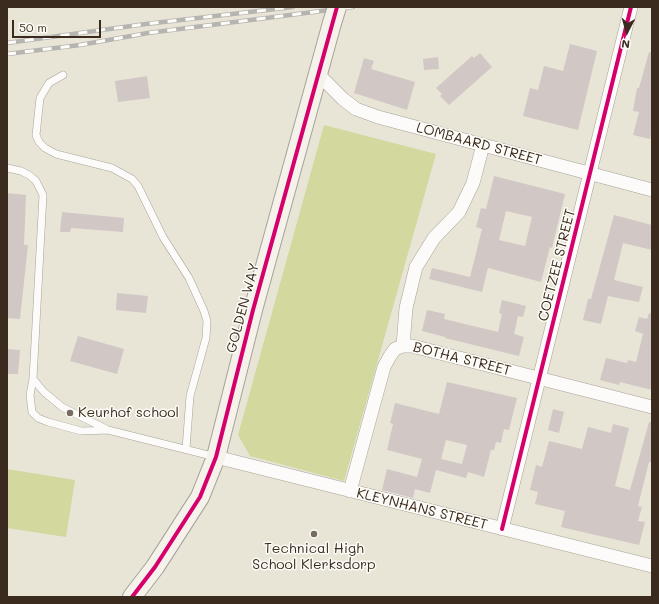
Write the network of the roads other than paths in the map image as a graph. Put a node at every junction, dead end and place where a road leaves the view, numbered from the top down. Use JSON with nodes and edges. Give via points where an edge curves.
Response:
{"nodes":[{"id":1,"x":631,"y":7,"type":"edge"},
{"id":2,"x":335,"y":15,"type":"edge"},
{"id":3,"x":63,"y":75,"type":"dead end"},
{"id":4,"x":318,"y":75,"type":"junction"},
{"id":5,"x":483,"y":145,"type":"junction"},
{"id":6,"x":7,"y":168,"type":"edge"},
{"id":7,"x":591,"y":174,"type":"junction"},
{"id":8,"x":652,"y":190,"type":"edge"},
{"id":9,"x":403,"y":346,"type":"junction"},
{"id":10,"x":33,"y":379,"type":"junction"},
{"id":11,"x":540,"y":379,"type":"junction"},
{"id":12,"x":652,"y":406,"type":"edge"},
{"id":13,"x":108,"y":430,"type":"junction"},
{"id":14,"x":186,"y":449,"type":"junction"},
{"id":15,"x":216,"y":457,"type":"junction"},
{"id":16,"x":350,"y":491,"type":"junction"},
{"id":17,"x":502,"y":529,"type":"junction"},
{"id":18,"x":652,"y":565,"type":"edge"},
{"id":19,"x":132,"y":597,"type":"edge"}],
"edges":[{"from":1,"to":7,"type":"street","name":"COETZEE STREET"},
{"from":2,"to":4,"type":"street","name":"GOLDEN WAY"},
{"from":3,"to":14,"type":"lane","via":[[49,83],[40,98],[36,135],[39,142],[56,154],[112,168],[132,179],[189,278],[204,311],[206,338],[190,396]]},
{"from":4,"to":5,"type":"street","name":"LOMBAARD STREET","via":[[356,109]]},
{"from":4,"to":15,"type":"street","name":"GOLDEN WAY","via":[[253,310]]},
{"from":5,"to":7,"type":"street","name":"LOMBAARD STREET"},
{"from":5,"to":9,"type":"street","via":[[473,183],[460,212],[434,238],[416,267],[406,308]]},
{"from":6,"to":10,"type":"lane","via":[[30,175],[43,195]]},
{"from":7,"to":8,"type":"street","name":"LOMBAARD STREET"},
{"from":7,"to":11,"type":"street","name":"COETZEE STREET"},
{"from":9,"to":11,"type":"street","name":"BOTHA STREET","via":[[412,346]]},
{"from":9,"to":16,"type":"street","name":"BOTHA STREET","via":[[396,349],[384,367]]},
{"from":10,"to":13,"type":"lane","via":[[62,407]]},
{"from":10,"to":13,"type":"lane","via":[[30,405],[38,418],[81,431]]},
{"from":11,"to":12,"type":"street","name":"BOTHA STREET"},
{"from":11,"to":17,"type":"street","name":"COETZEE STREET"},
{"from":13,"to":14,"type":"lane"},
{"from":14,"to":15,"type":"lane"},
{"from":15,"to":16,"type":"street","name":"KLEYNHANS STREET"},
{"from":15,"to":19,"type":"street","name":"GOLDEN WAY","via":[[200,497],[155,567]]},
{"from":16,"to":17,"type":"street","name":"KLEYNHANS STREET"},
{"from":17,"to":18,"type":"street","name":"KLEYNHANS STREET"}]}
